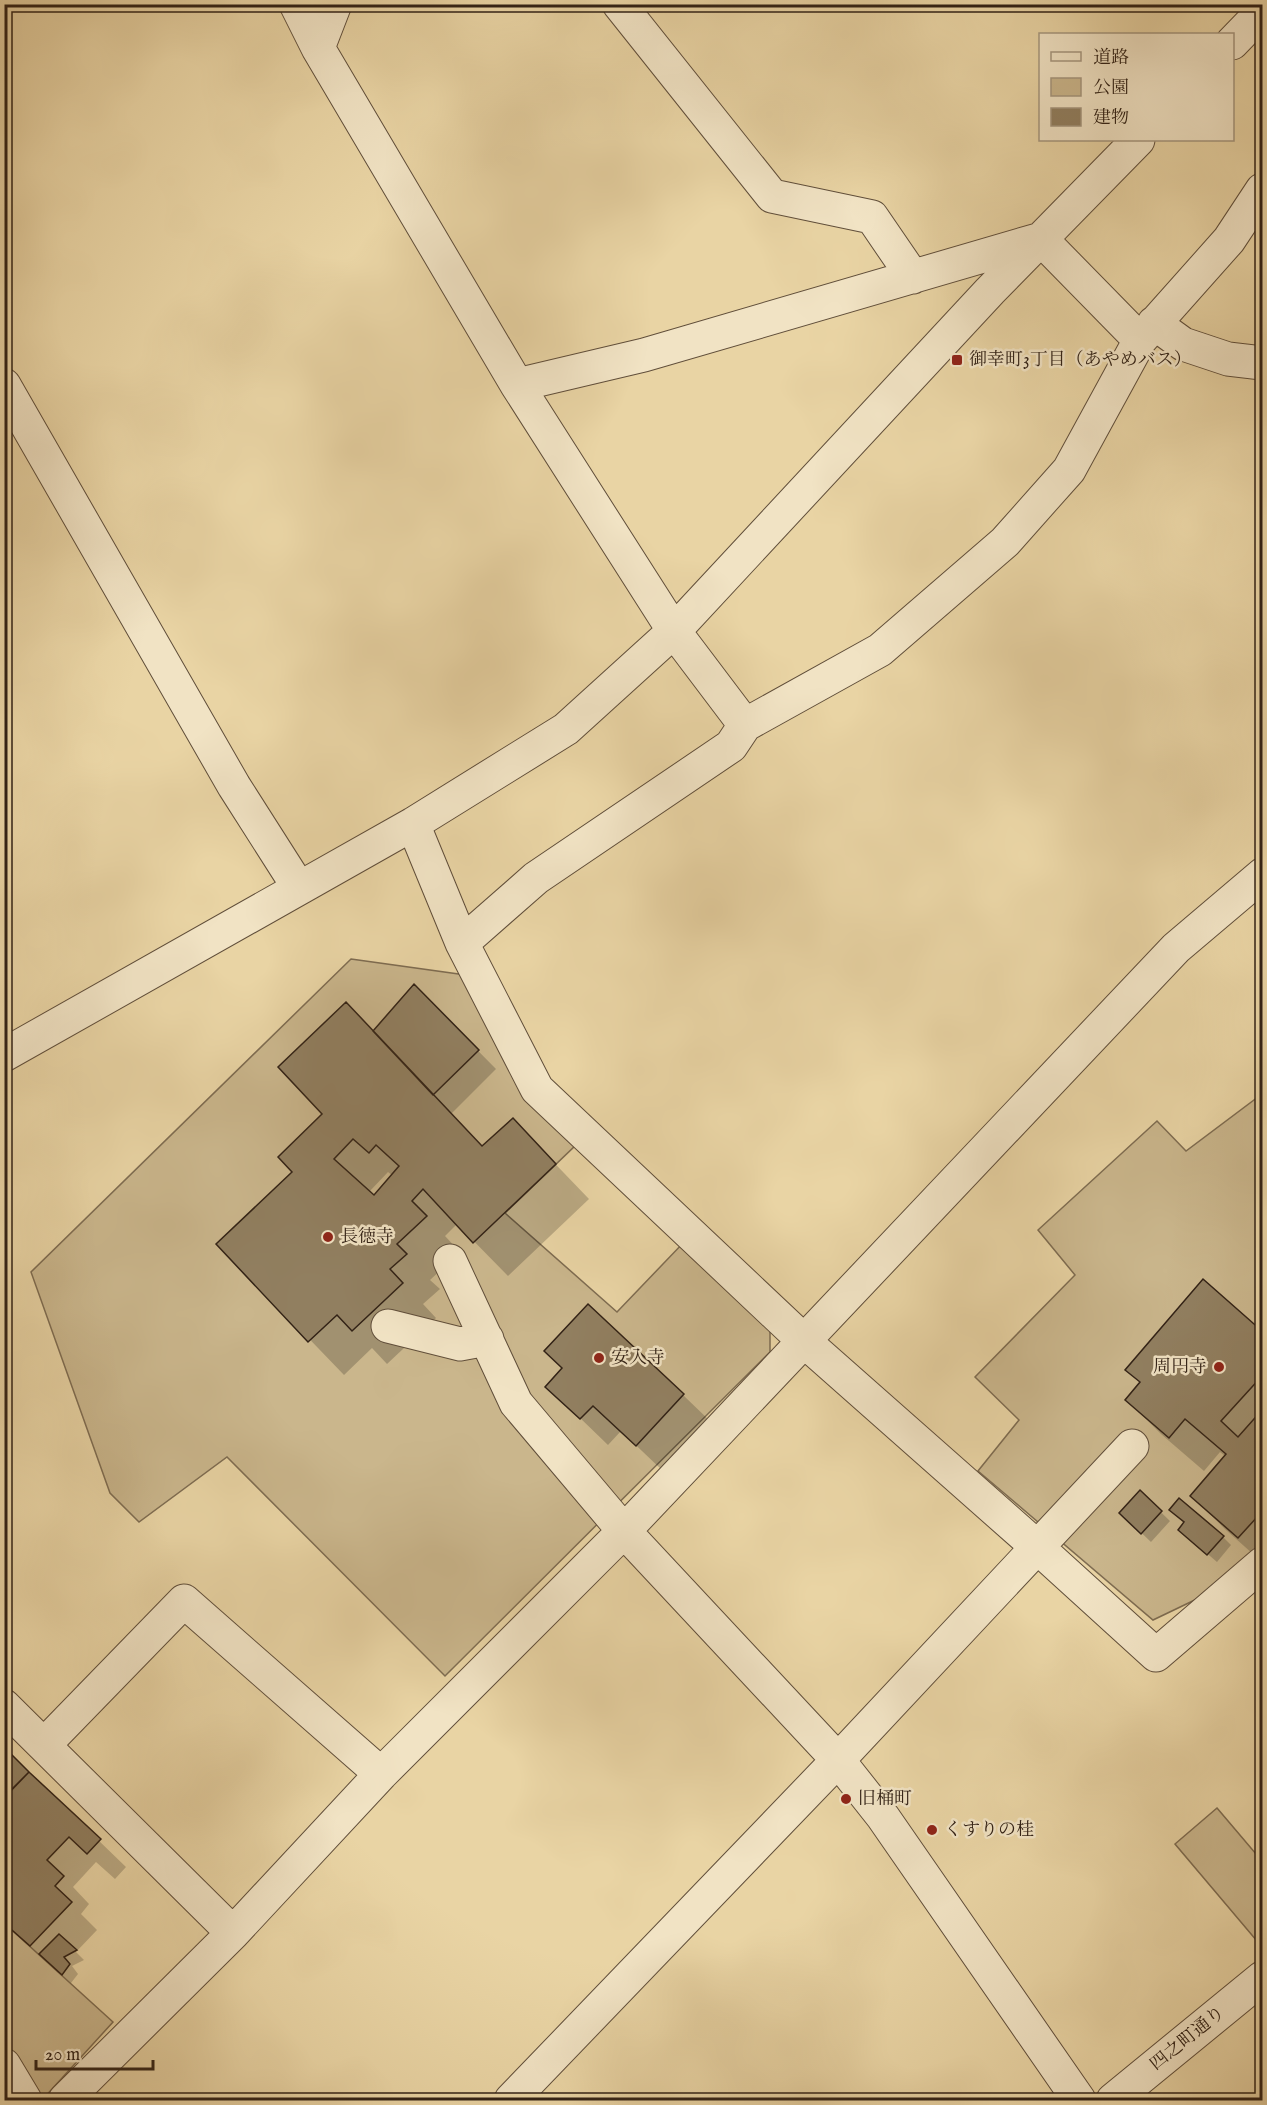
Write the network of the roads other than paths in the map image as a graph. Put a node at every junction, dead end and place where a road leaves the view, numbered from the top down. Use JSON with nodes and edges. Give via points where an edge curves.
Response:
{"nodes":[{"id":1,"x":296,"y":4,"type":"edge"},
{"id":2,"x":335,"y":4,"type":"edge"},
{"id":3,"x":619,"y":4,"type":"edge"},
{"id":4,"x":1263,"y":12,"type":"edge"},
{"id":5,"x":1234,"y":42,"type":"edge"},
{"id":6,"x":318,"y":48,"type":"junction"},
{"id":7,"x":1137,"y":141,"type":"edge"},
{"id":8,"x":1263,"y":190,"type":"edge"},
{"id":9,"x":1041,"y":239,"type":"junction"},
{"id":10,"x":913,"y":277,"type":"junction"},
{"id":11,"x":1147,"y":332,"type":"junction"},
{"id":12,"x":1263,"y":363,"type":"edge"},
{"id":13,"x":4,"y":385,"type":"edge"},
{"id":14,"x":517,"y":385,"type":"junction"},
{"id":15,"x":674,"y":631,"type":"junction"},
{"id":16,"x":745,"y":725,"type":"junction"},
{"id":17,"x":413,"y":824,"type":"junction"},
{"id":18,"x":1263,"y":875,"type":"edge"},
{"id":19,"x":299,"y":888,"type":"junction"},
{"id":20,"x":462,"y":943,"type":"junction"},
{"id":21,"x":4,"y":1055,"type":"edge"},
{"id":22,"x":450,"y":1261,"type":"dead end"},
{"id":23,"x":388,"y":1326,"type":"dead end"},
{"id":24,"x":487,"y":1339,"type":"junction"},
{"id":25,"x":803,"y":1340,"type":"junction"},
{"id":26,"x":1132,"y":1446,"type":"dead end"},
{"id":27,"x":624,"y":1531,"type":"junction"},
{"id":28,"x":1036,"y":1546,"type":"junction"},
{"id":29,"x":1263,"y":1564,"type":"edge"},
{"id":30,"x":4,"y":1706,"type":"edge"},
{"id":31,"x":44,"y":1745,"type":"junction"},
{"id":32,"x":838,"y":1760,"type":"junction"},
{"id":33,"x":381,"y":1774,"type":"junction"},
{"id":34,"x":233,"y":1933,"type":"junction"},
{"id":35,"x":1263,"y":1978,"type":"edge"},
{"id":36,"x":4,"y":2065,"type":"edge"},
{"id":37,"x":519,"y":2097,"type":"edge"},
{"id":38,"x":25,"y":2100,"type":"edge"},
{"id":39,"x":65,"y":2100,"type":"edge"},
{"id":40,"x":1079,"y":2100,"type":"edge"},
{"id":41,"x":1113,"y":2100,"type":"edge"}],
"edges":[{"from":1,"to":6,"type":"street"},
{"from":2,"to":6,"type":"street"},
{"from":3,"to":10,"type":"street","via":[[772,196],[872,217]]},
{"from":4,"to":5,"type":"street"},
{"from":6,"to":14,"type":"street"},
{"from":7,"to":9,"type":"street"},
{"from":8,"to":11,"type":"street","via":[[1229,240]]},
{"from":9,"to":10,"type":"street"},
{"from":9,"to":11,"type":"street"},
{"from":9,"to":15,"type":"street"},
{"from":10,"to":14,"type":"street","via":[[644,355]]},
{"from":11,"to":12,"type":"street","via":[[1228,359]]},
{"from":11,"to":16,"type":"street","via":[[1069,470],[1005,542],[880,650]]},
{"from":13,"to":19,"type":"street","via":[[234,786]]},
{"from":14,"to":15,"type":"street"},
{"from":15,"to":16,"type":"street"},
{"from":15,"to":17,"type":"street","via":[[566,729]]},
{"from":16,"to":20,"type":"street","via":[[731,746],[536,878]]},
{"from":17,"to":19,"type":"street"},
{"from":17,"to":20,"type":"street"},
{"from":18,"to":25,"type":"street","via":[[1176,948]]},
{"from":19,"to":21,"type":"street"},
{"from":20,"to":25,"type":"street","via":[[537,1089]]},
{"from":22,"to":24,"type":"street"},
{"from":23,"to":24,"type":"street","via":[[460,1344]]},
{"from":24,"to":27,"type":"street","via":[[516,1403]]},
{"from":25,"to":27,"type":"street"},
{"from":25,"to":28,"type":"street"},
{"from":26,"to":28,"type":"street"},
{"from":27,"to":32,"type":"street"},
{"from":27,"to":33,"type":"street"},
{"from":28,"to":29,"type":"street","via":[[1155,1655]]},
{"from":28,"to":32,"type":"street"},
{"from":30,"to":31,"type":"street"},
{"from":31,"to":33,"type":"street","via":[[184,1601]]},
{"from":31,"to":34,"type":"street"},
{"from":32,"to":37,"type":"street"},
{"from":32,"to":40,"type":"street","via":[[883,1817]]},
{"from":33,"to":34,"type":"street"},
{"from":34,"to":39,"type":"street"},
{"from":35,"to":41,"type":"street","name":"四之町通り"},
{"from":36,"to":38,"type":"street"}]}
